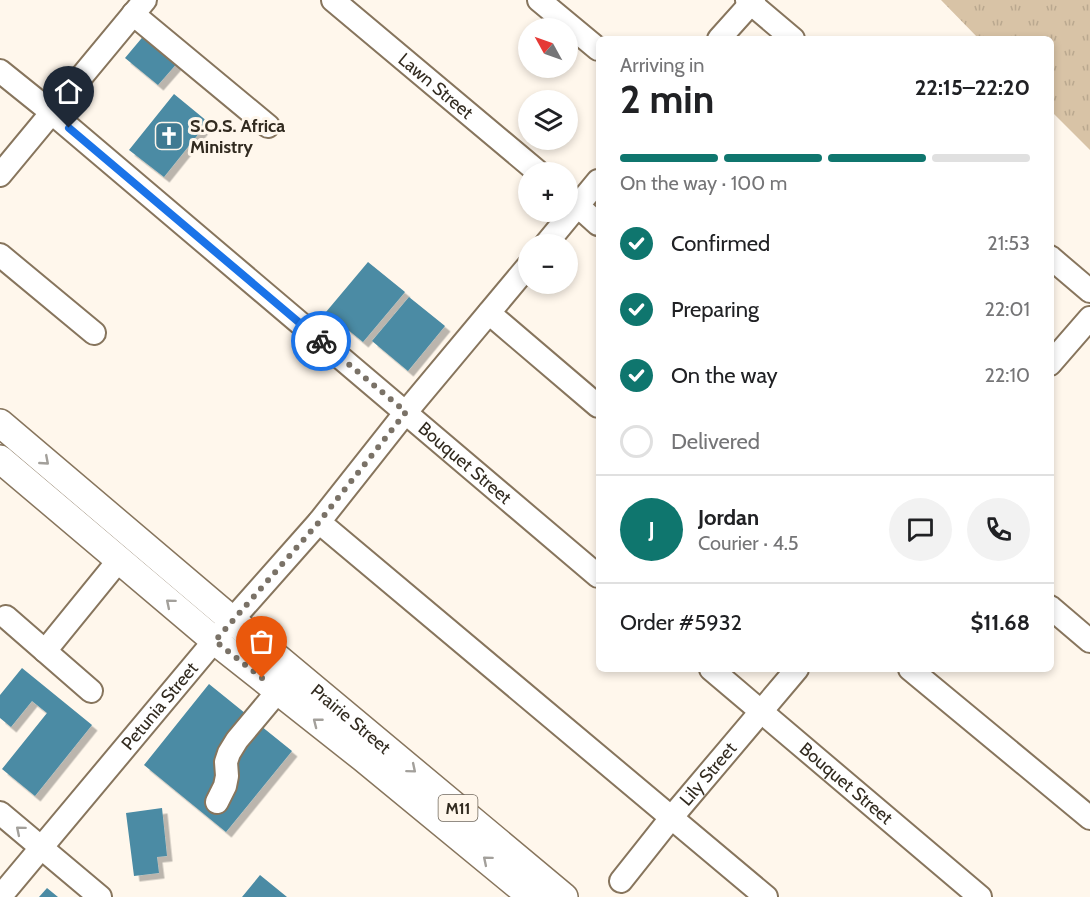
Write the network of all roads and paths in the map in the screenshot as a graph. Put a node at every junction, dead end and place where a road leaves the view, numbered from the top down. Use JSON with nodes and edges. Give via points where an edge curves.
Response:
{"nodes":[{"id":1,"x":333,"y":0,"type":"edge"},
{"id":2,"x":539,"y":0,"type":"edge"},
{"id":3,"x":751,"y":1,"type":"edge"},
{"id":4,"x":139,"y":7,"type":"edge"},
{"id":5,"x":722,"y":36,"type":"edge"},
{"id":6,"x":791,"y":36,"type":"edge"},
{"id":7,"x":596,"y":47,"type":"edge"},
{"id":8,"x":0,"y":71,"type":"edge"},
{"id":9,"x":51,"y":112,"type":"junction"},
{"id":10,"x":268,"y":126,"type":"dead end"},
{"id":11,"x":526,"y":162,"type":"edge"},
{"id":12,"x":0,"y":175,"type":"edge"},
{"id":13,"x":596,"y":183,"type":"edge"},
{"id":14,"x":578,"y":196,"type":"edge"},
{"id":15,"x":578,"y":206,"type":"edge"},
{"id":16,"x":596,"y":222,"type":"edge"},
{"id":17,"x":0,"y":255,"type":"edge"},
{"id":18,"x":1054,"y":260,"type":"edge"},
{"id":19,"x":518,"y":278,"type":"edge"},
{"id":20,"x":1090,"y":291,"type":"edge"},
{"id":21,"x":489,"y":313,"type":"junction"},
{"id":22,"x":1090,"y":318,"type":"edge"},
{"id":23,"x":94,"y":333,"type":"dead end"},
{"id":24,"x":1054,"y":359,"type":"edge"},
{"id":25,"x":596,"y":404,"type":"edge"},
{"id":26,"x":406,"y":412,"type":"junction"},
{"id":27,"x":0,"y":423,"type":"edge"},
{"id":28,"x":0,"y":459,"type":"edge"},
{"id":29,"x":319,"y":522,"type":"junction"},
{"id":30,"x":119,"y":560,"type":"junction"},
{"id":31,"x":596,"y":574,"type":"edge"},
{"id":32,"x":1054,"y":610,"type":"edge"},
{"id":33,"x":6,"y":617,"type":"dead end"},
{"id":34,"x":232,"y":620,"type":"junction"},
{"id":35,"x":1090,"y":640,"type":"edge"},
{"id":36,"x":215,"y":641,"type":"junction"},
{"id":37,"x":45,"y":651,"type":"junction"},
{"id":38,"x":715,"y":672,"type":"edge"},
{"id":39,"x":794,"y":672,"type":"edge"},
{"id":40,"x":914,"y":672,"type":"edge"},
{"id":41,"x":91,"y":691,"type":"dead end"},
{"id":42,"x":278,"y":691,"type":"junction"},
{"id":43,"x":761,"y":711,"type":"junction"},
{"id":44,"x":217,"y":802,"type":"dead end"},
{"id":45,"x":0,"y":813,"type":"edge"},
{"id":46,"x":671,"y":818,"type":"junction"},
{"id":47,"x":1090,"y":818,"type":"edge"},
{"id":48,"x":41,"y":848,"type":"junction"},
{"id":49,"x":621,"y":881,"type":"dead end"},
{"id":50,"x":0,"y":897,"type":"edge"},
{"id":51,"x":100,"y":897,"type":"edge"},
{"id":52,"x":532,"y":897,"type":"edge"},
{"id":53,"x":564,"y":897,"type":"edge"},
{"id":54,"x":766,"y":897,"type":"edge"},
{"id":55,"x":980,"y":897,"type":"edge"}],
"edges":[{"from":1,"to":11,"type":"street","name":"Lawn Street"},
{"from":2,"to":7,"type":"street"},
{"from":3,"to":5,"type":"street"},
{"from":3,"to":6,"type":"street"},
{"from":4,"to":9,"type":"street"},
{"from":4,"to":10,"type":"street"},
{"from":8,"to":9,"type":"street","name":"Bouquet Street"},
{"from":9,"to":12,"type":"street"},
{"from":9,"to":26,"type":"street","name":"Bouquet Street"},
{"from":13,"to":14,"type":"street"},
{"from":15,"to":16,"type":"street"},
{"from":17,"to":23,"type":"street"},
{"from":18,"to":20,"type":"street"},
{"from":19,"to":21,"type":"street","name":"Petunia Street"},
{"from":21,"to":25,"type":"street"},
{"from":21,"to":26,"type":"street","name":"Petunia Street"},
{"from":22,"to":24,"type":"street"},
{"from":26,"to":29,"type":"street","name":"Petunia Street"},
{"from":26,"to":31,"type":"street","name":"Bouquet Street"},
{"from":27,"to":34,"type":"main road","name":"Prairie Street","one_way":true},
{"from":28,"to":30,"type":"main road","name":"Prairie Street"},
{"from":29,"to":34,"type":"street","name":"Petunia Street"},
{"from":29,"to":46,"type":"street"},
{"from":36,"to":30,"type":"main road","name":"Prairie Street","one_way":true},
{"from":30,"to":37,"type":"street"},
{"from":32,"to":35,"type":"street"},
{"from":33,"to":37,"type":"street"},
{"from":34,"to":36,"type":"street","name":"Petunia Street"},
{"from":34,"to":53,"type":"main road","name":"Prairie Street","number":"M11","one_way":true},
{"from":36,"to":42,"type":"main road","name":"Prairie Street","number":"M11"},
{"from":36,"to":48,"type":"street","name":"Petunia Street"},
{"from":37,"to":41,"type":"street"},
{"from":38,"to":43,"type":"street","name":"Bouquet Street"},
{"from":39,"to":43,"type":"street","name":"Lily Street"},
{"from":40,"to":47,"type":"street"},
{"from":42,"to":44,"type":"street","via":[[229,753],[225,786]]},
{"from":52,"to":42,"type":"main road","name":"Prairie Street","number":"M11","one_way":true},
{"from":43,"to":46,"type":"street","name":"Lily Street"},
{"from":43,"to":55,"type":"street","name":"Bouquet Street"},
{"from":48,"to":45,"type":"street","one_way":true},
{"from":46,"to":49,"type":"street","name":"Lily Street"},
{"from":46,"to":54,"type":"street"},
{"from":48,"to":50,"type":"street","name":"Petunia Street"},
{"from":48,"to":51,"type":"street"}]}
